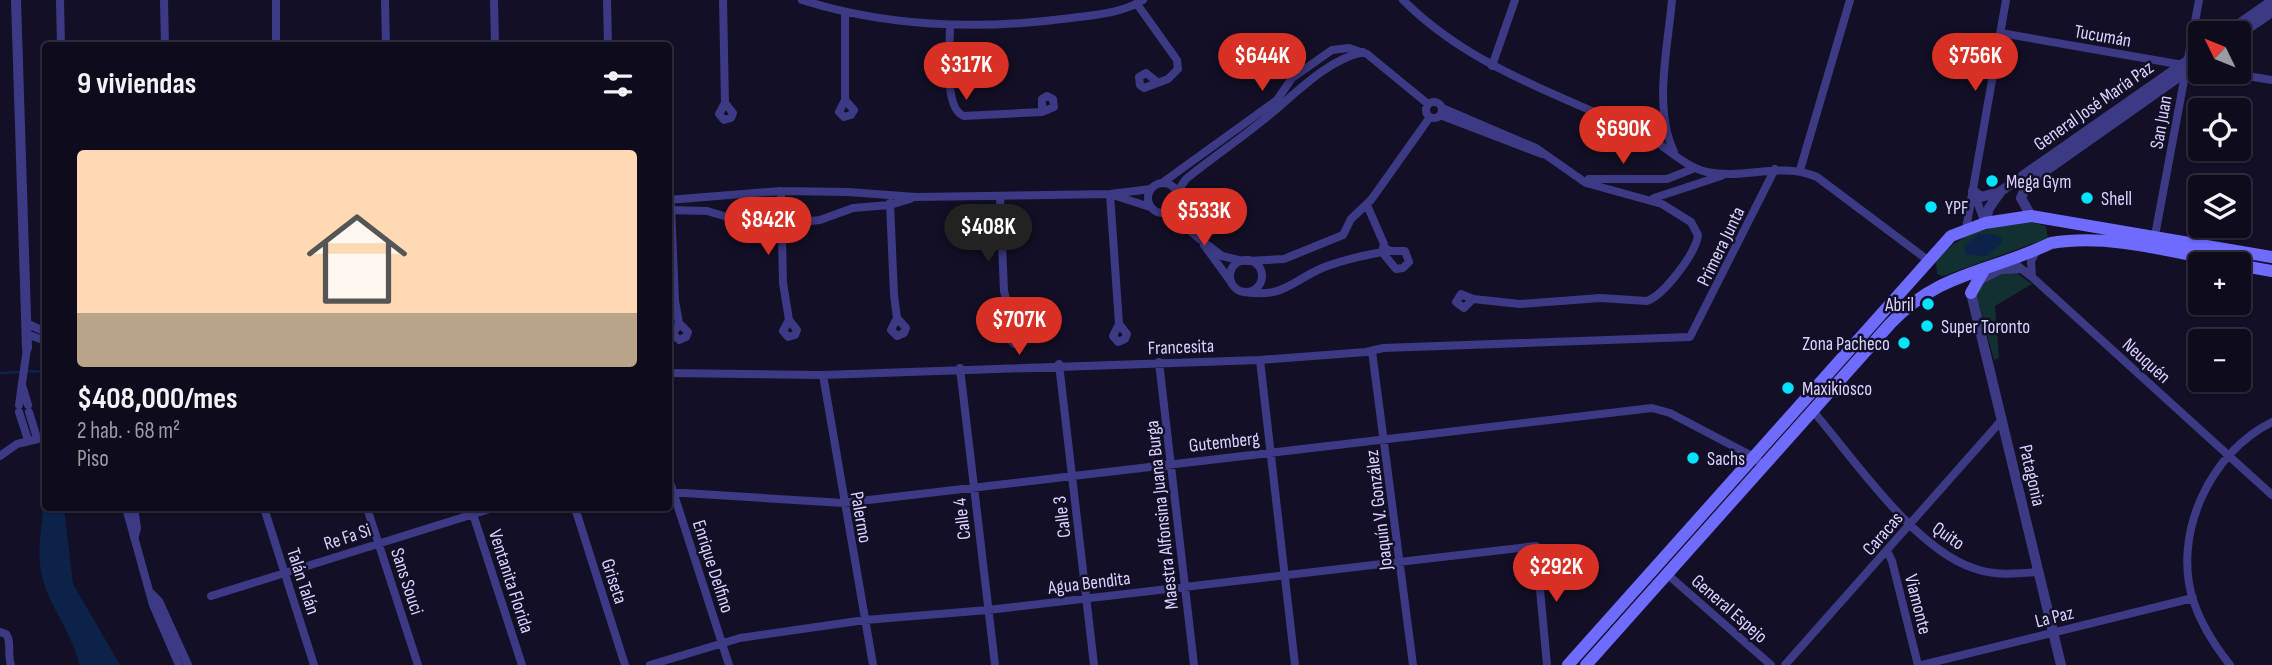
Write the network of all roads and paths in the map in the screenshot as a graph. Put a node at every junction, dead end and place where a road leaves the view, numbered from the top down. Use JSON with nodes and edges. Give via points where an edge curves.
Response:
{"nodes":[{"id":1,"x":16,"y":0,"type":"edge"},
{"id":2,"x":60,"y":0,"type":"edge"},
{"id":3,"x":164,"y":0,"type":"edge"},
{"id":4,"x":276,"y":0,"type":"edge"},
{"id":5,"x":385,"y":0,"type":"edge"},
{"id":6,"x":494,"y":0,"type":"edge"},
{"id":7,"x":607,"y":0,"type":"edge"},
{"id":8,"x":723,"y":0,"type":"edge"},
{"id":9,"x":802,"y":0,"type":"edge"},
{"id":10,"x":1404,"y":0,"type":"edge"},
{"id":11,"x":1515,"y":0,"type":"edge"},
{"id":12,"x":1672,"y":0,"type":"edge"},
{"id":13,"x":1850,"y":0,"type":"edge"},
{"id":14,"x":2006,"y":0,"type":"edge"},
{"id":15,"x":2199,"y":0,"type":"edge"},
{"id":16,"x":2272,"y":1,"type":"edge"},
{"id":17,"x":1140,"y":2,"type":"edge"},
{"id":18,"x":2272,"y":12,"type":"edge"},
{"id":19,"x":845,"y":14,"type":"junction"},
{"id":20,"x":2196,"y":21,"type":"edge"},
{"id":21,"x":2243,"y":21,"type":"edge"},
{"id":22,"x":2251,"y":26,"type":"edge"},
{"id":23,"x":950,"y":27,"type":"junction"},
{"id":24,"x":2001,"y":33,"type":"junction"},
{"id":25,"x":61,"y":42,"type":"edge"},
{"id":26,"x":165,"y":42,"type":"edge"},
{"id":27,"x":276,"y":42,"type":"edge"},
{"id":28,"x":386,"y":42,"type":"edge"},
{"id":29,"x":495,"y":42,"type":"edge"},
{"id":30,"x":608,"y":42,"type":"edge"},
{"id":31,"x":1363,"y":52,"type":"junction"},
{"id":32,"x":2188,"y":65,"type":"edge"},
{"id":33,"x":1492,"y":66,"type":"junction"},
{"id":34,"x":2188,"y":68,"type":"edge"},
{"id":35,"x":2188,"y":68,"type":"edge"},
{"id":36,"x":2251,"y":77,"type":"edge"},
{"id":37,"x":2188,"y":80,"type":"edge"},
{"id":38,"x":2272,"y":80,"type":"edge"},
{"id":39,"x":1156,"y":81,"type":"dead end"},
{"id":40,"x":1281,"y":99,"type":"junction"},
{"id":41,"x":845,"y":100,"type":"dead end"},
{"id":42,"x":725,"y":103,"type":"dead end"},
{"id":43,"x":1428,"y":104,"type":"junction"},
{"id":44,"x":1042,"y":112,"type":"dead end"},
{"id":45,"x":1438,"y":113,"type":"junction"},
{"id":46,"x":1675,"y":154,"type":"junction"},
{"id":47,"x":1695,"y":168,"type":"junction"},
{"id":48,"x":1775,"y":169,"type":"junction"},
{"id":49,"x":1800,"y":170,"type":"junction"},
{"id":50,"x":1726,"y":175,"type":"junction"},
{"id":51,"x":1580,"y":179,"type":"junction"},
{"id":52,"x":1645,"y":180,"type":"junction"},
{"id":53,"x":1162,"y":183,"type":"junction"},
{"id":54,"x":1151,"y":189,"type":"junction"},
{"id":55,"x":781,"y":191,"type":"junction"},
{"id":56,"x":1973,"y":191,"type":"junction"},
{"id":57,"x":2001,"y":191,"type":"junction"},
{"id":58,"x":1177,"y":192,"type":"junction"},
{"id":59,"x":1110,"y":194,"type":"junction"},
{"id":60,"x":889,"y":195,"type":"junction"},
{"id":61,"x":916,"y":197,"type":"junction"},
{"id":62,"x":1000,"y":197,"type":"junction"},
{"id":63,"x":1639,"y":198,"type":"junction"},
{"id":64,"x":672,"y":200,"type":"edge"},
{"id":65,"x":1652,"y":200,"type":"junction"},
{"id":66,"x":1177,"y":202,"type":"junction"},
{"id":67,"x":890,"y":205,"type":"junction"},
{"id":68,"x":1367,"y":205,"type":"junction"},
{"id":69,"x":1154,"y":210,"type":"junction"},
{"id":70,"x":672,"y":211,"type":"edge"},
{"id":71,"x":1168,"y":212,"type":"junction"},
{"id":72,"x":2031,"y":216,"type":"junction"},
{"id":73,"x":2047,"y":218,"type":"junction"},
{"id":74,"x":1985,"y":223,"type":"junction"},
{"id":75,"x":782,"y":224,"type":"junction"},
{"id":76,"x":1966,"y":229,"type":"junction"},
{"id":77,"x":2155,"y":235,"type":"junction"},
{"id":78,"x":1199,"y":239,"type":"junction"},
{"id":79,"x":2051,"y":243,"type":"junction"},
{"id":80,"x":2038,"y":249,"type":"junction"},
{"id":81,"x":2152,"y":249,"type":"junction"},
{"id":82,"x":2188,"y":256,"type":"edge"},
{"id":83,"x":2272,"y":257,"type":"edge"},
{"id":84,"x":2009,"y":259,"type":"junction"},
{"id":85,"x":1245,"y":261,"type":"junction"},
{"id":86,"x":1929,"y":261,"type":"junction"},
{"id":87,"x":672,"y":262,"type":"edge"},
{"id":88,"x":2251,"y":267,"type":"edge"},
{"id":89,"x":1985,"y":268,"type":"junction"},
{"id":90,"x":2024,"y":270,"type":"junction"},
{"id":91,"x":2272,"y":271,"type":"edge"},
{"id":92,"x":2032,"y":277,"type":"junction"},
{"id":93,"x":1949,"y":281,"type":"junction"},
{"id":94,"x":1232,"y":284,"type":"junction"},
{"id":95,"x":1244,"y":292,"type":"junction"},
{"id":96,"x":1971,"y":293,"type":"junction"},
{"id":97,"x":1473,"y":299,"type":"dead end"},
{"id":98,"x":897,"y":318,"type":"dead end"},
{"id":99,"x":789,"y":320,"type":"dead end"},
{"id":100,"x":679,"y":323,"type":"dead end"},
{"id":101,"x":1119,"y":324,"type":"dead end"},
{"id":102,"x":1013,"y":326,"type":"dead end"},
{"id":103,"x":29,"y":329,"type":"junction"},
{"id":104,"x":42,"y":331,"type":"edge"},
{"id":105,"x":1693,"y":336,"type":"joint"},
{"id":106,"x":42,"y":338,"type":"edge"},
{"id":107,"x":1372,"y":351,"type":"junction"},
{"id":108,"x":26,"y":352,"type":"joint"},
{"id":109,"x":1260,"y":360,"type":"junction"},
{"id":110,"x":1159,"y":362,"type":"junction"},
{"id":111,"x":1059,"y":365,"type":"junction"},
{"id":112,"x":960,"y":368,"type":"junction"},
{"id":113,"x":672,"y":373,"type":"edge"},
{"id":114,"x":823,"y":375,"type":"junction"},
{"id":115,"x":1813,"y":411,"type":"junction"},
{"id":116,"x":2001,"y":421,"type":"junction"},
{"id":117,"x":2272,"y":422,"type":"edge"},
{"id":118,"x":37,"y":438,"type":"edge"},
{"id":119,"x":1385,"y":439,"type":"junction"},
{"id":120,"x":4,"y":449,"type":"edge"},
{"id":121,"x":1270,"y":452,"type":"junction"},
{"id":122,"x":2227,"y":454,"type":"junction"},
{"id":123,"x":0,"y":456,"type":"edge"},
{"id":124,"x":1759,"y":462,"type":"junction"},
{"id":125,"x":1171,"y":463,"type":"junction"},
{"id":126,"x":1072,"y":477,"type":"junction"},
{"id":127,"x":973,"y":489,"type":"junction"},
{"id":128,"x":672,"y":492,"type":"edge"},
{"id":129,"x":672,"y":495,"type":"edge"},
{"id":130,"x":2272,"y":495,"type":"edge"},
{"id":131,"x":843,"y":503,"type":"junction"},
{"id":132,"x":128,"y":511,"type":"edge"},
{"id":133,"x":134,"y":511,"type":"edge"},
{"id":134,"x":265,"y":511,"type":"edge"},
{"id":135,"x":368,"y":511,"type":"edge"},
{"id":136,"x":472,"y":511,"type":"edge"},
{"id":137,"x":576,"y":511,"type":"edge"},
{"id":138,"x":1910,"y":524,"type":"junction"},
{"id":139,"x":135,"y":536,"type":"junction"},
{"id":140,"x":379,"y":542,"type":"junction"},
{"id":141,"x":1887,"y":551,"type":"junction"},
{"id":142,"x":1400,"y":559,"type":"junction"},
{"id":143,"x":284,"y":572,"type":"junction"},
{"id":144,"x":2038,"y":572,"type":"junction"},
{"id":145,"x":1667,"y":574,"type":"junction"},
{"id":146,"x":1284,"y":575,"type":"junction"},
{"id":147,"x":1185,"y":587,"type":"junction"},
{"id":148,"x":149,"y":591,"type":"junction"},
{"id":149,"x":211,"y":596,"type":"dead end"},
{"id":150,"x":1087,"y":598,"type":"junction"},
{"id":151,"x":2193,"y":598,"type":"junction"},
{"id":152,"x":988,"y":611,"type":"junction"},
{"id":153,"x":865,"y":620,"type":"junction"},
{"id":154,"x":0,"y":632,"type":"edge"},
{"id":155,"x":2053,"y":633,"type":"junction"},
{"id":156,"x":722,"y":643,"type":"junction"},
{"id":157,"x":3,"y":652,"type":"edge"},
{"id":158,"x":10,"y":665,"type":"edge"},
{"id":159,"x":179,"y":665,"type":"edge"},
{"id":160,"x":188,"y":665,"type":"edge"},
{"id":161,"x":314,"y":665,"type":"edge"},
{"id":162,"x":418,"y":665,"type":"edge"},
{"id":163,"x":522,"y":665,"type":"edge"},
{"id":164,"x":625,"y":665,"type":"edge"},
{"id":165,"x":650,"y":665,"type":"edge"},
{"id":166,"x":729,"y":665,"type":"edge"},
{"id":167,"x":873,"y":665,"type":"edge"},
{"id":168,"x":995,"y":665,"type":"edge"},
{"id":169,"x":1094,"y":665,"type":"edge"},
{"id":170,"x":1194,"y":665,"type":"edge"},
{"id":171,"x":1295,"y":665,"type":"edge"},
{"id":172,"x":1413,"y":665,"type":"edge"},
{"id":173,"x":1548,"y":665,"type":"edge"},
{"id":174,"x":1568,"y":665,"type":"edge"},
{"id":175,"x":1586,"y":665,"type":"edge"},
{"id":176,"x":1771,"y":665,"type":"edge"},
{"id":177,"x":1785,"y":665,"type":"edge"},
{"id":178,"x":1920,"y":665,"type":"edge"},
{"id":179,"x":2062,"y":665,"type":"edge"},
{"id":180,"x":2230,"y":665,"type":"edge"}],
"edges":[{"from":1,"to":103,"type":"street"},
{"from":2,"to":25,"type":"street"},
{"from":3,"to":26,"type":"street"},
{"from":4,"to":27,"type":"street"},
{"from":5,"to":28,"type":"street"},
{"from":6,"to":29,"type":"street"},
{"from":7,"to":30,"type":"street"},
{"from":8,"to":42,"type":"street"},
{"from":9,"to":19,"type":"street"},
{"from":10,"to":33,"type":"street","via":[[1451,42]]},
{"from":11,"to":33,"type":"street"},
{"from":12,"to":46,"type":"street","via":[[1664,118]]},
{"from":13,"to":49,"type":"street"},
{"from":14,"to":24,"type":"street"},
{"from":15,"to":20,"type":"street","name":"San Juan"},
{"from":16,"to":21,"type":"street"},
{"from":17,"to":23,"type":"street","via":[[1106,13],[1049,21]]},
{"from":17,"to":39,"type":"street","via":[[1177,60],[1178,69],[1172,76]]},
{"from":18,"to":22,"type":"street"},
{"from":19,"to":23,"type":"street"},
{"from":19,"to":41,"type":"street"},
{"from":23,"to":44,"type":"street","via":[[950,104],[958,115]]},
{"from":24,"to":32,"type":"street","name":"Tucumán"},
{"from":24,"to":56,"type":"street"},
{"from":31,"to":40,"type":"street","via":[[1341,60]]},
{"from":31,"to":40,"type":"street","via":[[1332,50],[1292,78]]},
{"from":31,"to":43,"type":"street"},
{"from":33,"to":46,"type":"street","via":[[1644,135]]},
{"from":34,"to":57,"type":"street","name":"General José María Paz"},
{"from":35,"to":72,"type":"street","name":"General José María Paz","via":[[2027,184],[2021,198]]},
{"from":36,"to":38,"type":"street"},
{"from":37,"to":77,"type":"street","name":"San Juan"},
{"from":40,"to":53,"type":"street"},
{"from":40,"to":58,"type":"street","via":[[1274,111],[1186,179]]},
{"from":43,"to":45,"type":"street","via":[[1435,102]]},
{"from":43,"to":45,"type":"street","via":[[1426,110]]},
{"from":45,"to":51,"type":"street","via":[[1542,155]]},
{"from":45,"to":68,"type":"street"},
{"from":46,"to":47,"type":"street"},
{"from":47,"to":50,"type":"street"},
{"from":47,"to":52,"type":"street","via":[[1681,176]]},
{"from":48,"to":49,"type":"street"},
{"from":48,"to":50,"type":"street"},
{"from":48,"to":105,"type":"street","name":"Primera Junta"},
{"from":49,"to":86,"type":"street","via":[[1823,180]]},
{"from":50,"to":65,"type":"street"},
{"from":51,"to":52,"type":"street"},
{"from":51,"to":63,"type":"street"},
{"from":52,"to":63,"type":"street","via":[[1636,188]]},
{"from":52,"to":65,"type":"street","via":[[1655,187]]},
{"from":53,"to":54,"type":"street"},
{"from":53,"to":58,"type":"street"},
{"from":54,"to":59,"type":"street"},
{"from":54,"to":69,"type":"street","via":[[1148,198]]},
{"from":55,"to":60,"type":"street"},
{"from":55,"to":64,"type":"street"},
{"from":55,"to":75,"type":"street"},
{"from":56,"to":57,"type":"street","via":[[1987,197]]},
{"from":56,"to":74,"type":"street"},
{"from":56,"to":76,"type":"street"},
{"from":57,"to":74,"type":"street","name":"General José María Paz"},
{"from":58,"to":66,"type":"street"},
{"from":59,"to":62,"type":"street"},
{"from":59,"to":69,"type":"street"},
{"from":59,"to":101,"type":"street"},
{"from":60,"to":61,"type":"street"},
{"from":60,"to":67,"type":"street"},
{"from":61,"to":62,"type":"street"},
{"from":61,"to":67,"type":"street"},
{"from":62,"to":102,"type":"street","via":[[1003,276]]},
{"from":63,"to":65,"type":"street"},
{"from":65,"to":97,"type":"street","via":[[1680,213],[1699,235],[1670,283],[1653,299],[1520,304]]},
{"from":66,"to":71,"type":"street"},
{"from":66,"to":78,"type":"street"},
{"from":67,"to":75,"type":"street"},
{"from":67,"to":98,"type":"street"},
{"from":68,"to":85,"type":"street","via":[[1335,240],[1284,259]]},
{"from":68,"to":95,"type":"street","via":[[1383,250],[1324,268],[1271,294]]},
{"from":69,"to":71,"type":"street"},
{"from":70,"to":75,"type":"street","via":[[707,211],[748,223]]},
{"from":71,"to":78,"type":"street"},
{"from":72,"to":73,"type":"main road"},
{"from":72,"to":74,"type":"main road"},
{"from":73,"to":77,"type":"main road"},
{"from":73,"to":79,"type":"main road","via":[[2057,233]]},
{"from":74,"to":76,"type":"main road"},
{"from":75,"to":99,"type":"street"},
{"from":76,"to":86,"type":"main road","via":[[1951,236]]},
{"from":77,"to":81,"type":"street","name":"San Juan"},
{"from":77,"to":83,"type":"main road"},
{"from":78,"to":85,"type":"street","via":[[1222,256]]},
{"from":78,"to":94,"type":"street"},
{"from":79,"to":80,"type":"main road"},
{"from":79,"to":81,"type":"main road","via":[[2093,239]]},
{"from":80,"to":84,"type":"main road"},
{"from":80,"to":92,"type":"street","via":[[2031,261]]},
{"from":81,"to":82,"type":"main road"},
{"from":84,"to":89,"type":"main road"},
{"from":84,"to":90,"type":"street","name":"Neuquén"},
{"from":85,"to":94,"type":"street","via":[[1232,270]]},
{"from":85,"to":95,"type":"street","via":[[1256,264],[1262,278],[1258,287]]},
{"from":86,"to":93,"type":"main road","via":[[1930,275]]},
{"from":86,"to":124,"type":"main road"},
{"from":87,"to":100,"type":"street"},
{"from":88,"to":91,"type":"main road"},
{"from":89,"to":93,"type":"main road"},
{"from":89,"to":96,"type":"main road"},
{"from":90,"to":92,"type":"street","name":"Neuquén"},
{"from":90,"to":96,"type":"street","via":[[2001,270],[1982,279]]},
{"from":92,"to":122,"type":"street","name":"Neuquén"},
{"from":93,"to":96,"type":"main road","via":[[1962,282]]},
{"from":93,"to":115,"type":"main road","via":[[1907,306]]},
{"from":94,"to":95,"type":"street"},
{"from":96,"to":116,"type":"street","name":"Patagonia"},
{"from":103,"to":104,"type":"street"},
{"from":103,"to":106,"type":"street"},
{"from":103,"to":108,"type":"street"},
{"from":105,"to":107,"type":"street","name":"Francesita"},
{"from":107,"to":109,"type":"street","name":"Francesita"},
{"from":107,"to":119,"type":"street","name":"Joaquín V. González"},
{"from":108,"to":118,"type":"street","via":[[21,379],[24,408]]},
{"from":109,"to":110,"type":"street","name":"Francesita"},
{"from":109,"to":121,"type":"street"},
{"from":110,"to":111,"type":"street","name":"Francesita"},
{"from":110,"to":125,"type":"street","name":"Maestra Alfonsina Juana Burga"},
{"from":111,"to":112,"type":"street","name":"Francesita"},
{"from":111,"to":126,"type":"street","name":"Calle 3"},
{"from":112,"to":114,"type":"street","name":"Francesita"},
{"from":112,"to":127,"type":"street","name":"Calle 4"},
{"from":113,"to":114,"type":"street","name":"Francesita"},
{"from":114,"to":131,"type":"street","name":"Palermo"},
{"from":115,"to":124,"type":"main road"},
{"from":115,"to":138,"type":"street","name":"Quito"},
{"from":116,"to":138,"type":"street","name":"Caracas"},
{"from":116,"to":144,"type":"street","name":"Patagonia"},
{"from":117,"to":122,"type":"street"},
{"from":118,"to":120,"type":"street"},
{"from":119,"to":121,"type":"street","name":"Gutemberg"},
{"from":119,"to":124,"type":"street","name":"Gutemberg","via":[[1651,408],[1671,413]]},
{"from":119,"to":142,"type":"street","name":"Joaquín V. González"},
{"from":120,"to":123,"type":"street"},
{"from":121,"to":125,"type":"street","name":"Gutemberg"},
{"from":121,"to":146,"type":"street"},
{"from":122,"to":130,"type":"street","name":"Neuquén"},
{"from":122,"to":151,"type":"street","via":[[2194,520],[2188,566]]},
{"from":124,"to":145,"type":"main road"},
{"from":124,"to":174,"type":"main road"},
{"from":125,"to":126,"type":"street","name":"Gutemberg"},
{"from":125,"to":147,"type":"street","name":"Maestra Alfonsina Juana Burga"},
{"from":126,"to":127,"type":"street","name":"Gutemberg"},
{"from":126,"to":150,"type":"street","name":"Calle 3"},
{"from":127,"to":131,"type":"street","name":"Gutemberg"},
{"from":127,"to":152,"type":"street","name":"Calle 4"},
{"from":128,"to":131,"type":"street","name":"Gutemberg"},
{"from":129,"to":156,"type":"street","name":"Enrique Delfino"},
{"from":131,"to":153,"type":"street","name":"Palermo"},
{"from":132,"to":139,"type":"street"},
{"from":133,"to":139,"type":"street"},
{"from":134,"to":143,"type":"street","name":"Talán Talán"},
{"from":135,"to":140,"type":"street","name":"Sans Souci"},
{"from":136,"to":140,"type":"street","name":"Re Fa Si"},
{"from":136,"to":163,"type":"street","name":"Ventanita Florida"},
{"from":137,"to":164,"type":"street","name":"Griseta"},
{"from":138,"to":141,"type":"street","name":"Caracas"},
{"from":138,"to":144,"type":"street","name":"Quito","via":[[1943,553],[1975,569]]},
{"from":139,"to":148,"type":"street"},
{"from":140,"to":143,"type":"street","name":"Re Fa Si"},
{"from":140,"to":162,"type":"street","name":"Sans Souci"},
{"from":141,"to":177,"type":"street","name":"Caracas"},
{"from":141,"to":178,"type":"street","name":"Viamonte"},
{"from":142,"to":146,"type":"street","name":"Agua Bendita"},
{"from":142,"to":172,"type":"street","name":"Joaquín V. González"},
{"from":142,"to":173,"type":"street","name":"Agua Bendita","via":[[1536,546]]},
{"from":143,"to":149,"type":"street","name":"Re Fa Si"},
{"from":143,"to":161,"type":"street","name":"Talán Talán"},
{"from":144,"to":155,"type":"street","name":"Patagonia"},
{"from":145,"to":175,"type":"main road"},
{"from":145,"to":176,"type":"street","name":"General Espejo"},
{"from":146,"to":147,"type":"street","name":"Agua Bendita"},
{"from":146,"to":171,"type":"street"},
{"from":147,"to":150,"type":"street","name":"Agua Bendita"},
{"from":147,"to":170,"type":"street","name":"Maestra Alfonsina Juana Burga"},
{"from":148,"to":159,"type":"street"},
{"from":148,"to":160,"type":"street","via":[[159,601]]},
{"from":150,"to":152,"type":"street","name":"Agua Bendita"},
{"from":150,"to":169,"type":"street","name":"Calle 3"},
{"from":151,"to":155,"type":"street","name":"La Paz"},
{"from":151,"to":180,"type":"street","via":[[2206,631]]},
{"from":152,"to":153,"type":"street","name":"Agua Bendita"},
{"from":152,"to":168,"type":"street","name":"Calle 4"},
{"from":153,"to":156,"type":"street","name":"Agua Bendita"},
{"from":153,"to":167,"type":"street","name":"Palermo"},
{"from":154,"to":157,"type":"street","via":[[9,640]]},
{"from":155,"to":178,"type":"street","name":"La Paz"},
{"from":155,"to":179,"type":"street","name":"Patagonia"},
{"from":156,"to":165,"type":"street","name":"Agua Bendita"},
{"from":156,"to":166,"type":"street","name":"Enrique Delfino"},
{"from":157,"to":158,"type":"street"}]}
